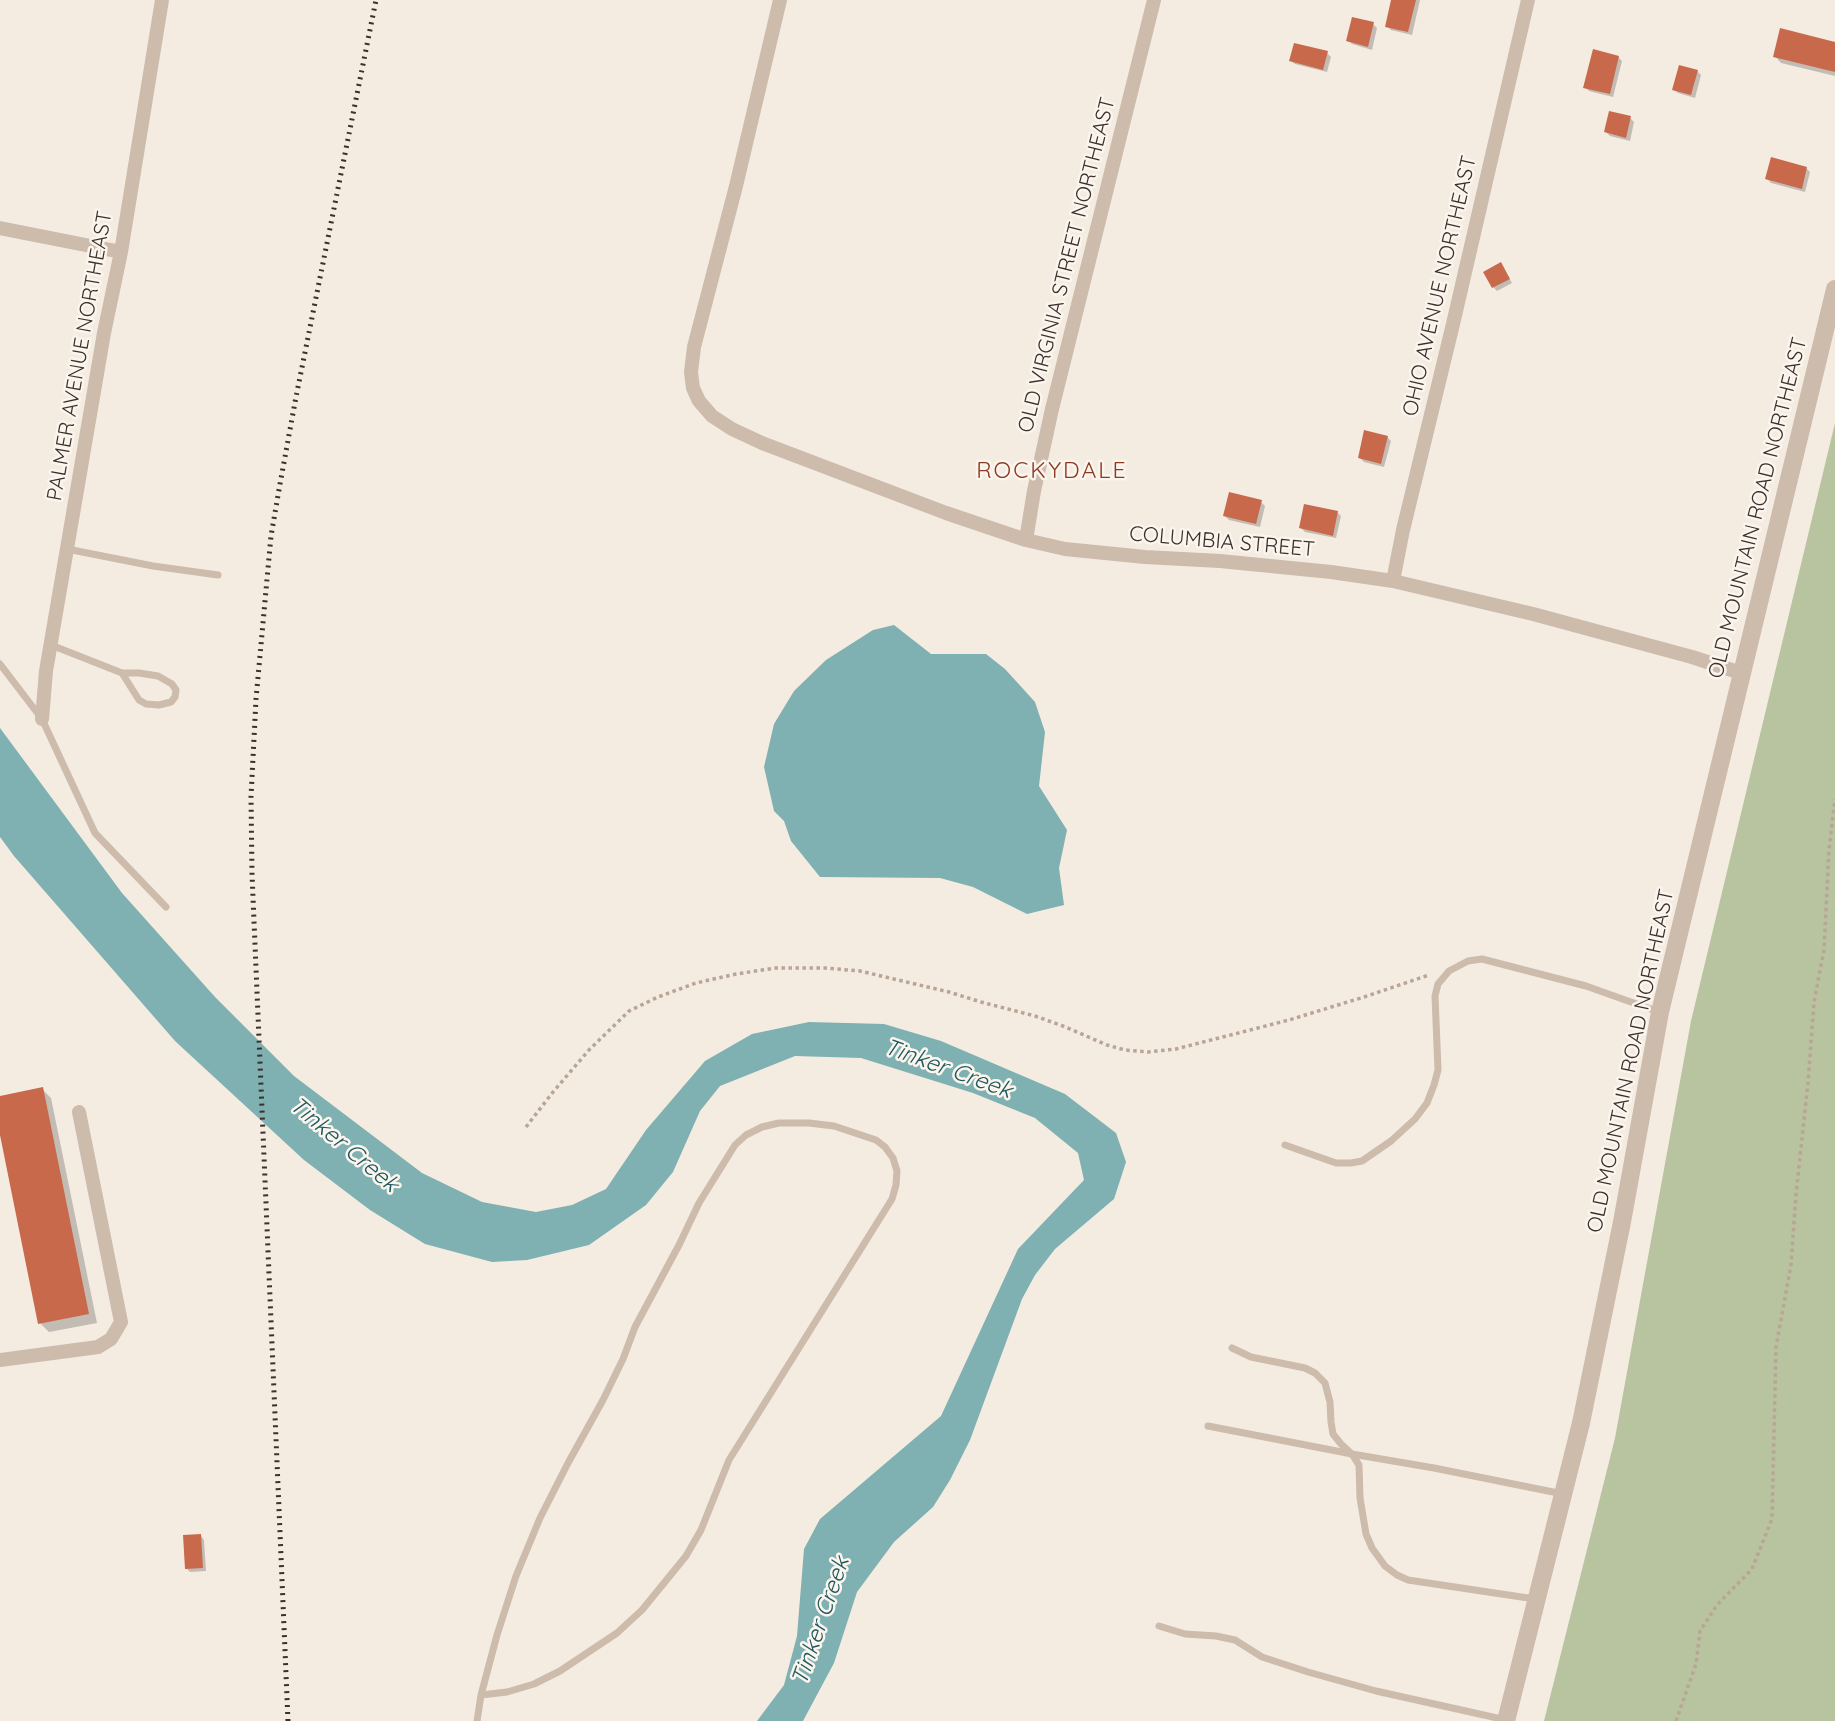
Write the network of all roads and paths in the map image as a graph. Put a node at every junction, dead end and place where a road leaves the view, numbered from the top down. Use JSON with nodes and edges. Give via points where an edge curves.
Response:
{"nodes":[{"id":1,"x":162,"y":0,"type":"edge"},
{"id":2,"x":779,"y":0,"type":"edge"},
{"id":3,"x":1154,"y":0,"type":"edge"},
{"id":4,"x":1528,"y":0,"type":"edge"},
{"id":5,"x":0,"y":228,"type":"edge"},
{"id":6,"x":121,"y":252,"type":"junction"},
{"id":7,"x":1835,"y":289,"type":"edge"},
{"id":8,"x":1026,"y":540,"type":"junction"},
{"id":9,"x":67,"y":549,"type":"junction"},
{"id":10,"x":218,"y":575,"type":"dead end"},
{"id":11,"x":1393,"y":581,"type":"junction"},
{"id":12,"x":51,"y":645,"type":"junction"},
{"id":13,"x":0,"y":664,"type":"edge"},
{"id":14,"x":122,"y":673,"type":"junction"},
{"id":15,"x":1741,"y":673,"type":"junction"},
{"id":16,"x":42,"y":719,"type":"junction"},
{"id":17,"x":1835,"y":799,"type":"edge"},
{"id":18,"x":166,"y":906,"type":"dead end"},
{"id":19,"x":1448,"y":971,"type":"junction"},
{"id":20,"x":1660,"y":1012,"type":"junction"},
{"id":21,"x":79,"y":1112,"type":"dead end"},
{"id":22,"x":526,"y":1127,"type":"dead end"},
{"id":23,"x":1286,"y":1144,"type":"dead end"},
{"id":24,"x":1232,"y":1348,"type":"dead end"},
{"id":25,"x":0,"y":1360,"type":"edge"},
{"id":26,"x":1208,"y":1426,"type":"dead end"},
{"id":27,"x":1353,"y":1454,"type":"junction"},
{"id":28,"x":1564,"y":1494,"type":"junction"},
{"id":29,"x":1537,"y":1600,"type":"junction"},
{"id":30,"x":1158,"y":1626,"type":"dead end"},
{"id":31,"x":481,"y":1695,"type":"junction"},
{"id":32,"x":477,"y":1721,"type":"edge"},
{"id":33,"x":1506,"y":1721,"type":"edge"},
{"id":34,"x":1676,"y":1721,"type":"edge"}],
"edges":[{"from":1,"to":6,"type":"street","name":"PALMER AVENUE NORTHEAST"},
{"from":2,"to":8,"type":"street","name":"COLUMBIA STREET","via":[[694,347],[693,388],[712,416],[762,443]]},
{"from":3,"to":8,"type":"street","name":"OLD VIRGINIA STREET NORTHEAST","via":[[1052,409]]},
{"from":4,"to":11,"type":"street","name":"OHIO AVENUE NORTHEAST"},
{"from":5,"to":6,"type":"street"},
{"from":6,"to":9,"type":"street","name":"PALMER AVENUE NORTHEAST"},
{"from":7,"to":15,"type":"street","name":"OLD MOUNTAIN ROAD NORTHEAST"},
{"from":8,"to":11,"type":"street","name":"COLUMBIA STREET","via":[[1065,549]]},
{"from":9,"to":10,"type":"lane"},
{"from":9,"to":12,"type":"street","name":"PALMER AVENUE NORTHEAST"},
{"from":11,"to":15,"type":"street","name":"COLUMBIA STREET","via":[[1533,614]]},
{"from":12,"to":14,"type":"lane"},
{"from":12,"to":16,"type":"street","name":"PALMER AVENUE NORTHEAST"},
{"from":13,"to":16,"type":"lane"},
{"from":14,"to":14,"type":"lane","via":[[146,704],[159,705],[175,697],[172,684],[158,677]]},
{"from":15,"to":20,"type":"street","name":"OLD MOUNTAIN ROAD NORTHEAST"},
{"from":16,"to":18,"type":"lane","via":[[95,833]]},
{"from":17,"to":34,"type":"path","via":[[1791,1265],[1776,1346],[1772,1519],[1752,1569],[1717,1605],[1700,1631],[1696,1664]]},
{"from":19,"to":20,"type":"lane","via":[[1482,959],[1586,986]]},
{"from":19,"to":22,"type":"path","via":[[1289,1020],[1148,1052],[1107,1045],[1035,1016],[860,971],[776,968],[736,974],[696,984],[629,1012],[589,1050]]},
{"from":19,"to":23,"type":"lane","via":[[1435,996],[1438,1070],[1427,1103],[1415,1119],[1363,1161],[1336,1163]]},
{"from":20,"to":28,"type":"street","name":"OLD MOUNTAIN ROAD NORTHEAST"},
{"from":21,"to":25,"type":"street","via":[[121,1322],[111,1339],[98,1346]]},
{"from":24,"to":27,"type":"lane","via":[[1315,1373],[1325,1383],[1334,1434]]},
{"from":26,"to":27,"type":"lane"},
{"from":27,"to":28,"type":"lane"},
{"from":27,"to":29,"type":"lane","via":[[1359,1465],[1366,1534],[1385,1566],[1408,1580]]},
{"from":28,"to":29,"type":"street","name":"OLD MOUNTAIN ROAD NORTHEAST"},
{"from":29,"to":33,"type":"street","name":"OLD MOUNTAIN ROAD NORTHEAST"},
{"from":30,"to":33,"type":"lane","via":[[1235,1640],[1262,1657],[1308,1672]]},
{"from":31,"to":31,"type":"lane","via":[[500,1623],[540,1518],[699,1203],[735,1144],[762,1126],[779,1123],[834,1126],[876,1140],[893,1158],[897,1171],[892,1199],[729,1460],[686,1556],[617,1633],[534,1684]]},
{"from":31,"to":32,"type":"lane"}]}
